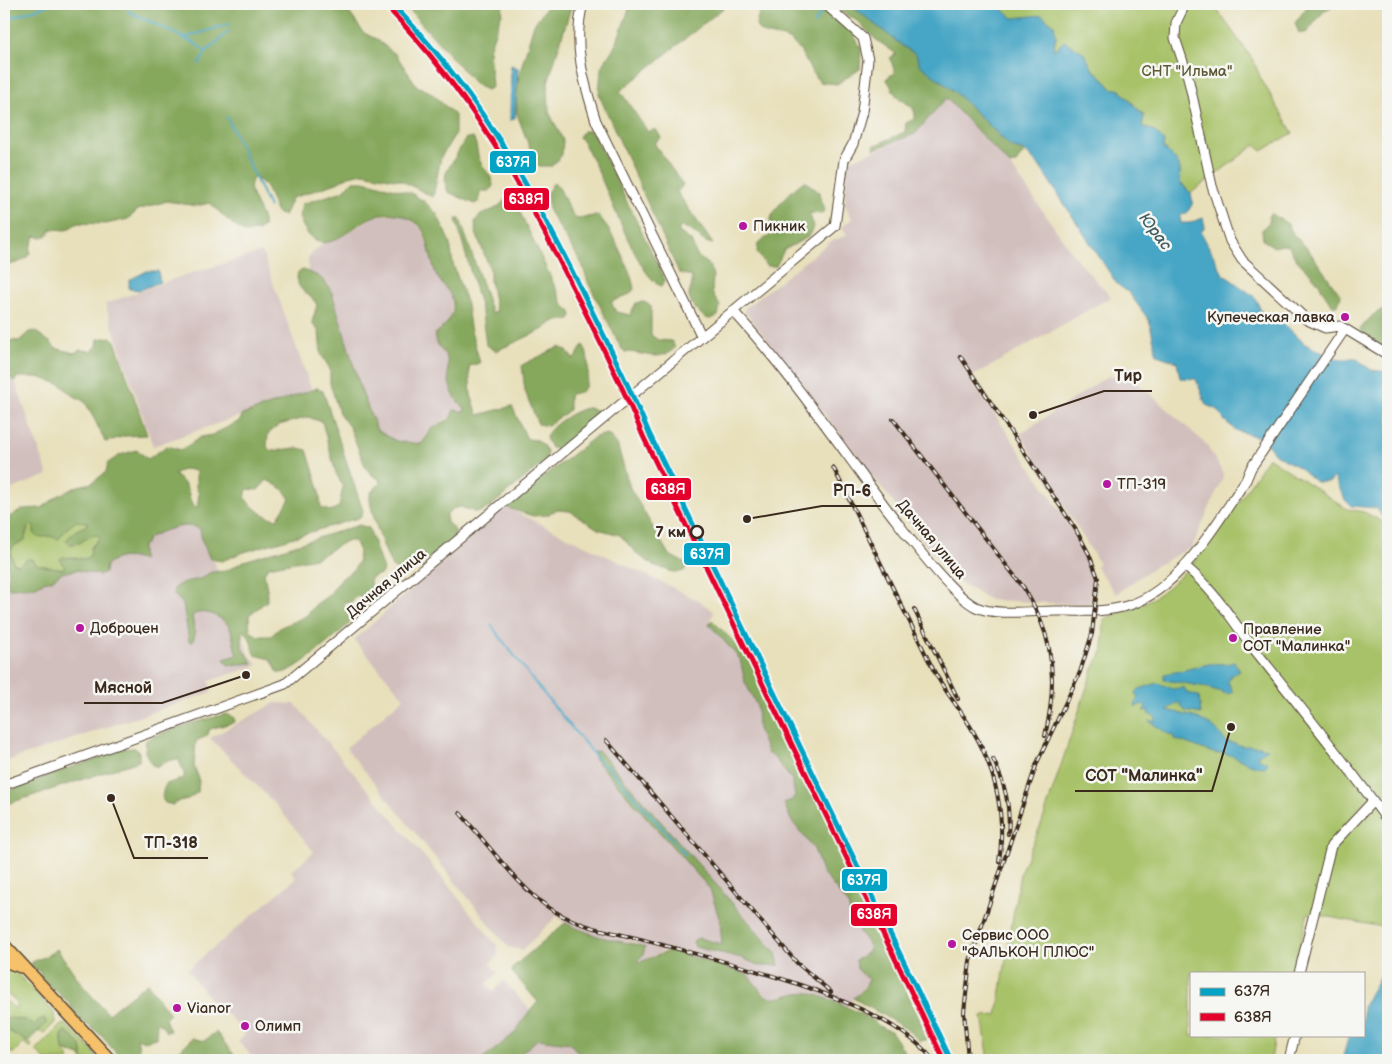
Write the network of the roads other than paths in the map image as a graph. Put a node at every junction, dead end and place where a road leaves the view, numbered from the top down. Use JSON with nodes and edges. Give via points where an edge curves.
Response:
{"nodes":[{"id":1,"x":583,"y":4,"type":"edge"},
{"id":2,"x":825,"y":4,"type":"edge"},
{"id":3,"x":1185,"y":4,"type":"edge"},
{"id":4,"x":734,"y":312,"type":"junction"},
{"id":5,"x":1343,"y":332,"type":"junction"},
{"id":6,"x":702,"y":337,"type":"junction"},
{"id":7,"x":1388,"y":355,"type":"edge"},
{"id":8,"x":1186,"y":567,"type":"junction"},
{"id":9,"x":4,"y":786,"type":"edge"},
{"id":10,"x":1373,"y":801,"type":"junction"},
{"id":11,"x":1388,"y":821,"type":"edge"},
{"id":12,"x":4,"y":945,"type":"edge"},
{"id":13,"x":4,"y":956,"type":"edge"},
{"id":14,"x":4,"y":961,"type":"edge"},
{"id":15,"x":22,"y":967,"type":"junction"},
{"id":16,"x":1299,"y":972,"type":"edge"},
{"id":17,"x":1295,"y":1036,"type":"edge"},
{"id":18,"x":110,"y":1060,"type":"edge"},
{"id":19,"x":1290,"y":1060,"type":"edge"}],
"edges":[{"from":1,"to":6,"type":"street","via":[[578,48],[586,91],[596,121]]},
{"from":2,"to":4,"type":"street","name":"Дачная улица","via":[[863,38],[868,60],[862,112],[853,144],[844,160],[835,226]]},
{"from":3,"to":5,"type":"street","via":[[1176,23],[1175,38],[1188,77],[1212,186],[1230,241],[1242,260],[1307,320],[1325,328],[1340,326]]},
{"from":4,"to":6,"type":"street","name":"Дачная улица"},
{"from":4,"to":8,"type":"street","name":"Дачная улица","via":[[763,344],[914,544],[951,586],[976,606],[998,611],[1107,610],[1131,605],[1150,595]]},
{"from":5,"to":7,"type":"street"},
{"from":5,"to":8,"type":"street","name":"Дачная улица"},
{"from":6,"to":9,"type":"street","name":"Дачная улица","via":[[285,684]]},
{"from":8,"to":10,"type":"street","via":[[1205,582]]},
{"from":10,"to":11,"type":"street"},
{"from":10,"to":16,"type":"street","via":[[1331,846]]},
{"from":12,"to":15,"type":"main road"},
{"from":13,"to":15,"type":"main road"},
{"from":14,"to":15,"type":"main road"},
{"from":15,"to":18,"type":"main road"},
{"from":17,"to":19,"type":"street"}]}
